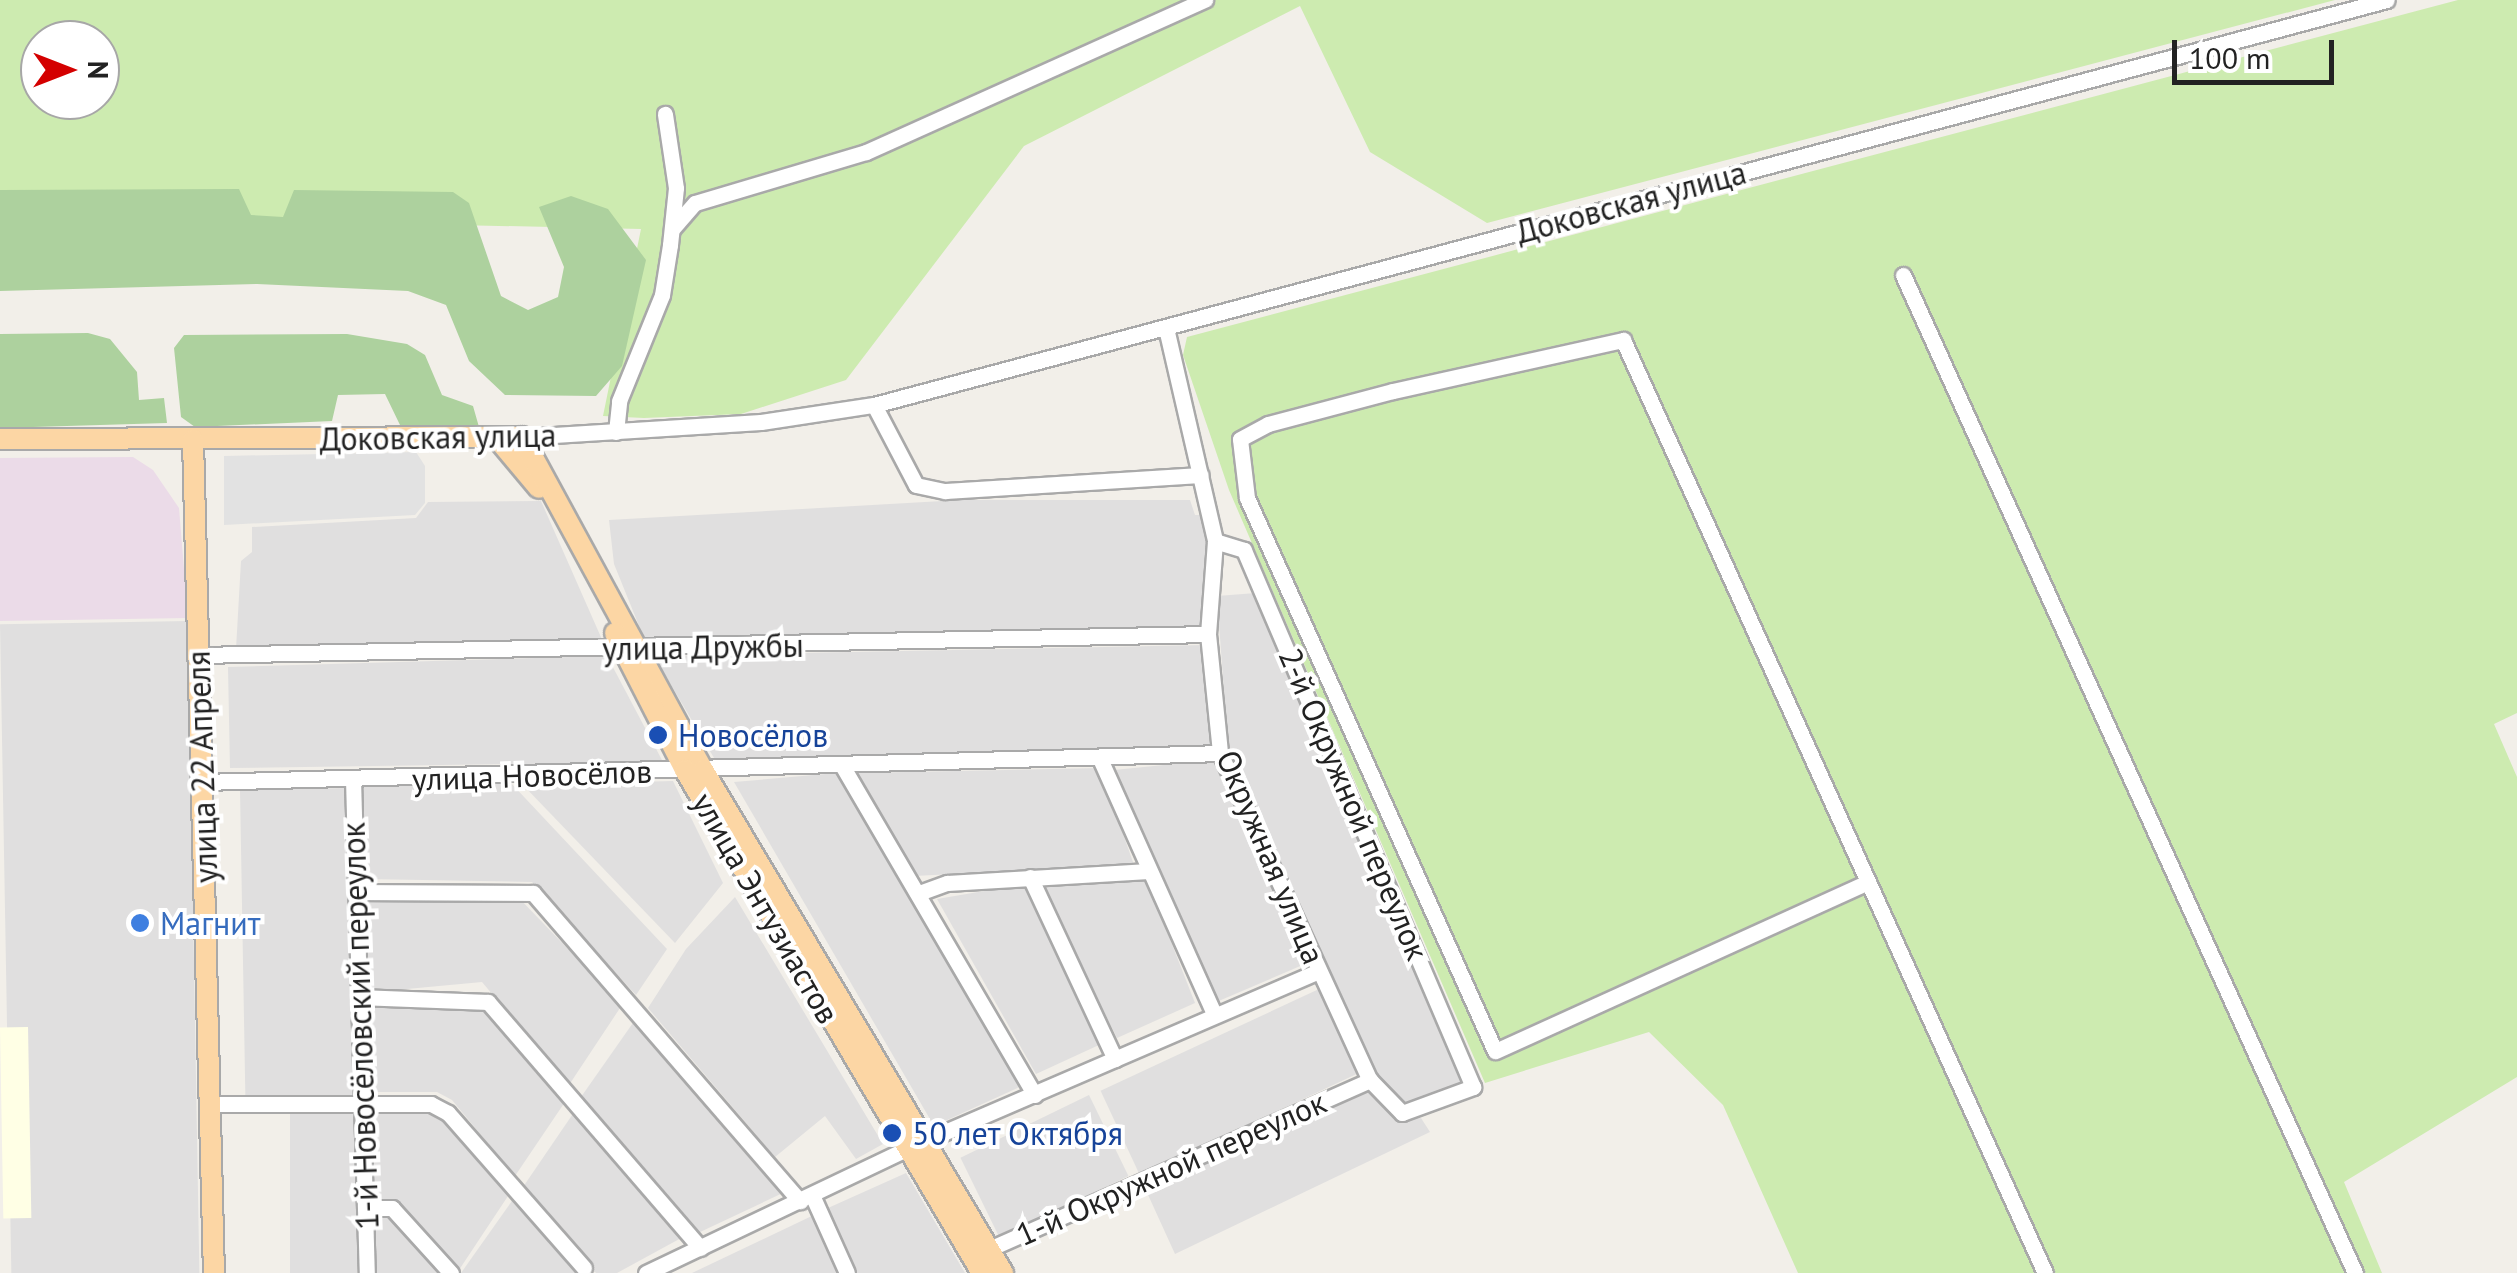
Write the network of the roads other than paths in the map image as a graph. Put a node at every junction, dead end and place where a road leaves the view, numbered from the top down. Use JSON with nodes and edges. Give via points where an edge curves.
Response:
{"nodes":[{"id":1,"x":1205,"y":0,"type":"edge"},
{"id":2,"x":2387,"y":0,"type":"edge"},
{"id":3,"x":664,"y":114,"type":"dead end"},
{"id":4,"x":673,"y":228,"type":"junction"},
{"id":5,"x":1903,"y":275,"type":"dead end"},
{"id":6,"x":1166,"y":328,"type":"junction"},
{"id":7,"x":874,"y":405,"type":"junction"},
{"id":8,"x":616,"y":432,"type":"junction"},
{"id":9,"x":522,"y":437,"type":"junction"},
{"id":10,"x":497,"y":438,"type":"junction"},
{"id":11,"x":0,"y":439,"type":"edge"},
{"id":12,"x":193,"y":440,"type":"junction"},
{"id":13,"x":1200,"y":474,"type":"junction"},
{"id":14,"x":1216,"y":541,"type":"junction"},
{"id":15,"x":1208,"y":634,"type":"junction"},
{"id":16,"x":630,"y":648,"type":"junction"},
{"id":17,"x":198,"y":656,"type":"junction"},
{"id":18,"x":1220,"y":753,"type":"junction"},
{"id":19,"x":1102,"y":761,"type":"junction"},
{"id":20,"x":843,"y":767,"type":"junction"},
{"id":21,"x":694,"y":770,"type":"junction"},
{"id":22,"x":352,"y":780,"type":"junction"},
{"id":23,"x":202,"y":782,"type":"junction"},
{"id":24,"x":1149,"y":871,"type":"junction"},
{"id":25,"x":1030,"y":877,"type":"junction"},
{"id":26,"x":1868,"y":882,"type":"junction"},
{"id":27,"x":356,"y":892,"type":"junction"},
{"id":28,"x":919,"y":893,"type":"junction"},
{"id":29,"x":1319,"y":970,"type":"junction"},
{"id":30,"x":359,"y":997,"type":"junction"},
{"id":31,"x":1214,"y":1014,"type":"junction"},
{"id":32,"x":1115,"y":1059,"type":"junction"},
{"id":33,"x":1370,"y":1080,"type":"junction"},
{"id":34,"x":1474,"y":1087,"type":"joint"},
{"id":35,"x":1035,"y":1095,"type":"junction"},
{"id":36,"x":363,"y":1101,"type":"junction"},
{"id":37,"x":210,"y":1104,"type":"junction"},
{"id":38,"x":916,"y":1146,"type":"junction"},
{"id":39,"x":806,"y":1198,"type":"junction"},
{"id":40,"x":365,"y":1208,"type":"junction"},
{"id":41,"x":700,"y":1248,"type":"junction"},
{"id":42,"x":980,"y":1259,"type":"edge"},
{"id":43,"x":584,"y":1268,"type":"dead end"},
{"id":44,"x":214,"y":1273,"type":"edge"},
{"id":45,"x":367,"y":1273,"type":"edge"},
{"id":46,"x":450,"y":1273,"type":"edge"},
{"id":47,"x":646,"y":1273,"type":"edge"},
{"id":48,"x":847,"y":1273,"type":"edge"},
{"id":49,"x":1002,"y":1273,"type":"edge"},
{"id":50,"x":2044,"y":1273,"type":"edge"},
{"id":51,"x":2355,"y":1273,"type":"edge"}],
"edges":[{"from":1,"to":4,"type":"street","via":[[866,152],[695,203]]},
{"from":2,"to":6,"type":"street","name":"Доковская улица"},
{"from":3,"to":4,"type":"street","via":[[675,161]]},
{"from":4,"to":8,"type":"street","via":[[662,295],[619,401]]},
{"from":5,"to":51,"type":"street"},
{"from":6,"to":7,"type":"street","name":"Доковская улица"},
{"from":6,"to":13,"type":"street","name":"Окружная улица"},
{"from":7,"to":8,"type":"street","name":"Доковская улица"},
{"from":7,"to":13,"type":"street","via":[[916,485],[945,491]]},
{"from":8,"to":9,"type":"street","name":"Доковская улица"},
{"from":9,"to":10,"type":"main road","name":"Доковская улица"},
{"from":9,"to":16,"type":"main road","name":"улица Энтузиастов"},
{"from":10,"to":12,"type":"main road","name":"Доковская улица"},
{"from":10,"to":16,"type":"main road","name":"улица Энтузиастов","via":[[534,478]]},
{"from":11,"to":12,"type":"main road","name":"Доковская улица"},
{"from":12,"to":17,"type":"main road","name":"улица 22 Апреля"},
{"from":13,"to":14,"type":"street","name":"Окружная улица"},
{"from":14,"to":15,"type":"street","name":"Окружная улица"},
{"from":14,"to":34,"type":"street","name":"2-й Окружной переулок","via":[[1244,550]]},
{"from":15,"to":16,"type":"street","name":"улица Дружбы"},
{"from":15,"to":18,"type":"street","name":"Окружная улица"},
{"from":16,"to":17,"type":"street","name":"улица Дружбы"},
{"from":16,"to":21,"type":"main road","name":"улица Энтузиастов"},
{"from":17,"to":23,"type":"main road","name":"улица 22 Апреля"},
{"from":18,"to":19,"type":"street","name":"улица Новосёлов"},
{"from":18,"to":29,"type":"street","name":"Окружная улица"},
{"from":19,"to":20,"type":"street","name":"улица Новосёлов"},
{"from":19,"to":24,"type":"street"},
{"from":20,"to":21,"type":"street","name":"улица Новосёлов"},
{"from":20,"to":28,"type":"street"},
{"from":21,"to":22,"type":"street","name":"улица Новосёлов"},
{"from":21,"to":38,"type":"main road","name":"улица Энтузиастов"},
{"from":22,"to":23,"type":"street","name":"улица Новосёлов"},
{"from":22,"to":27,"type":"street","name":"1-й Новосёловский переулок"},
{"from":23,"to":37,"type":"main road","name":"улица 22 Апреля"},
{"from":24,"to":25,"type":"street"},
{"from":24,"to":31,"type":"street"},
{"from":25,"to":28,"type":"street","via":[[947,883]]},
{"from":25,"to":32,"type":"street"},
{"from":26,"to":26,"type":"street","via":[[1623,340],[1394,391],[1268,424],[1240,440],[1247,498],[1495,1052]]},
{"from":26,"to":50,"type":"street"},
{"from":27,"to":30,"type":"street","name":"1-й Новосёловский переулок"},
{"from":27,"to":39,"type":"street","via":[[533,893]]},
{"from":28,"to":35,"type":"street"},
{"from":29,"to":31,"type":"street"},
{"from":29,"to":33,"type":"street","name":"Окружная улица"},
{"from":30,"to":36,"type":"street","name":"1-й Новосёловский переулок"},
{"from":30,"to":41,"type":"street","via":[[488,1002]]},
{"from":31,"to":32,"type":"street"},
{"from":32,"to":35,"type":"street"},
{"from":33,"to":34,"type":"street","name":"Окружная улица","via":[[1402,1113]]},
{"from":33,"to":42,"type":"street","name":"1-й Окружной переулок"},
{"from":35,"to":38,"type":"street"},
{"from":36,"to":37,"type":"street"},
{"from":36,"to":40,"type":"street","name":"1-й Новосёловский переулок"},
{"from":36,"to":43,"type":"street","via":[[431,1104],[448,1113]]},
{"from":37,"to":44,"type":"main road","name":"улица 22 Апреля"},
{"from":38,"to":39,"type":"street"},
{"from":38,"to":42,"type":"main road","name":"улица Энтузиастов"},
{"from":39,"to":41,"type":"street"},
{"from":39,"to":48,"type":"street"},
{"from":40,"to":45,"type":"street","name":"1-й Новосёловский переулок"},
{"from":40,"to":46,"type":"street","via":[[392,1208]]},
{"from":41,"to":47,"type":"street"},
{"from":42,"to":49,"type":"main road","name":"улица Энтузиастов"}]}
